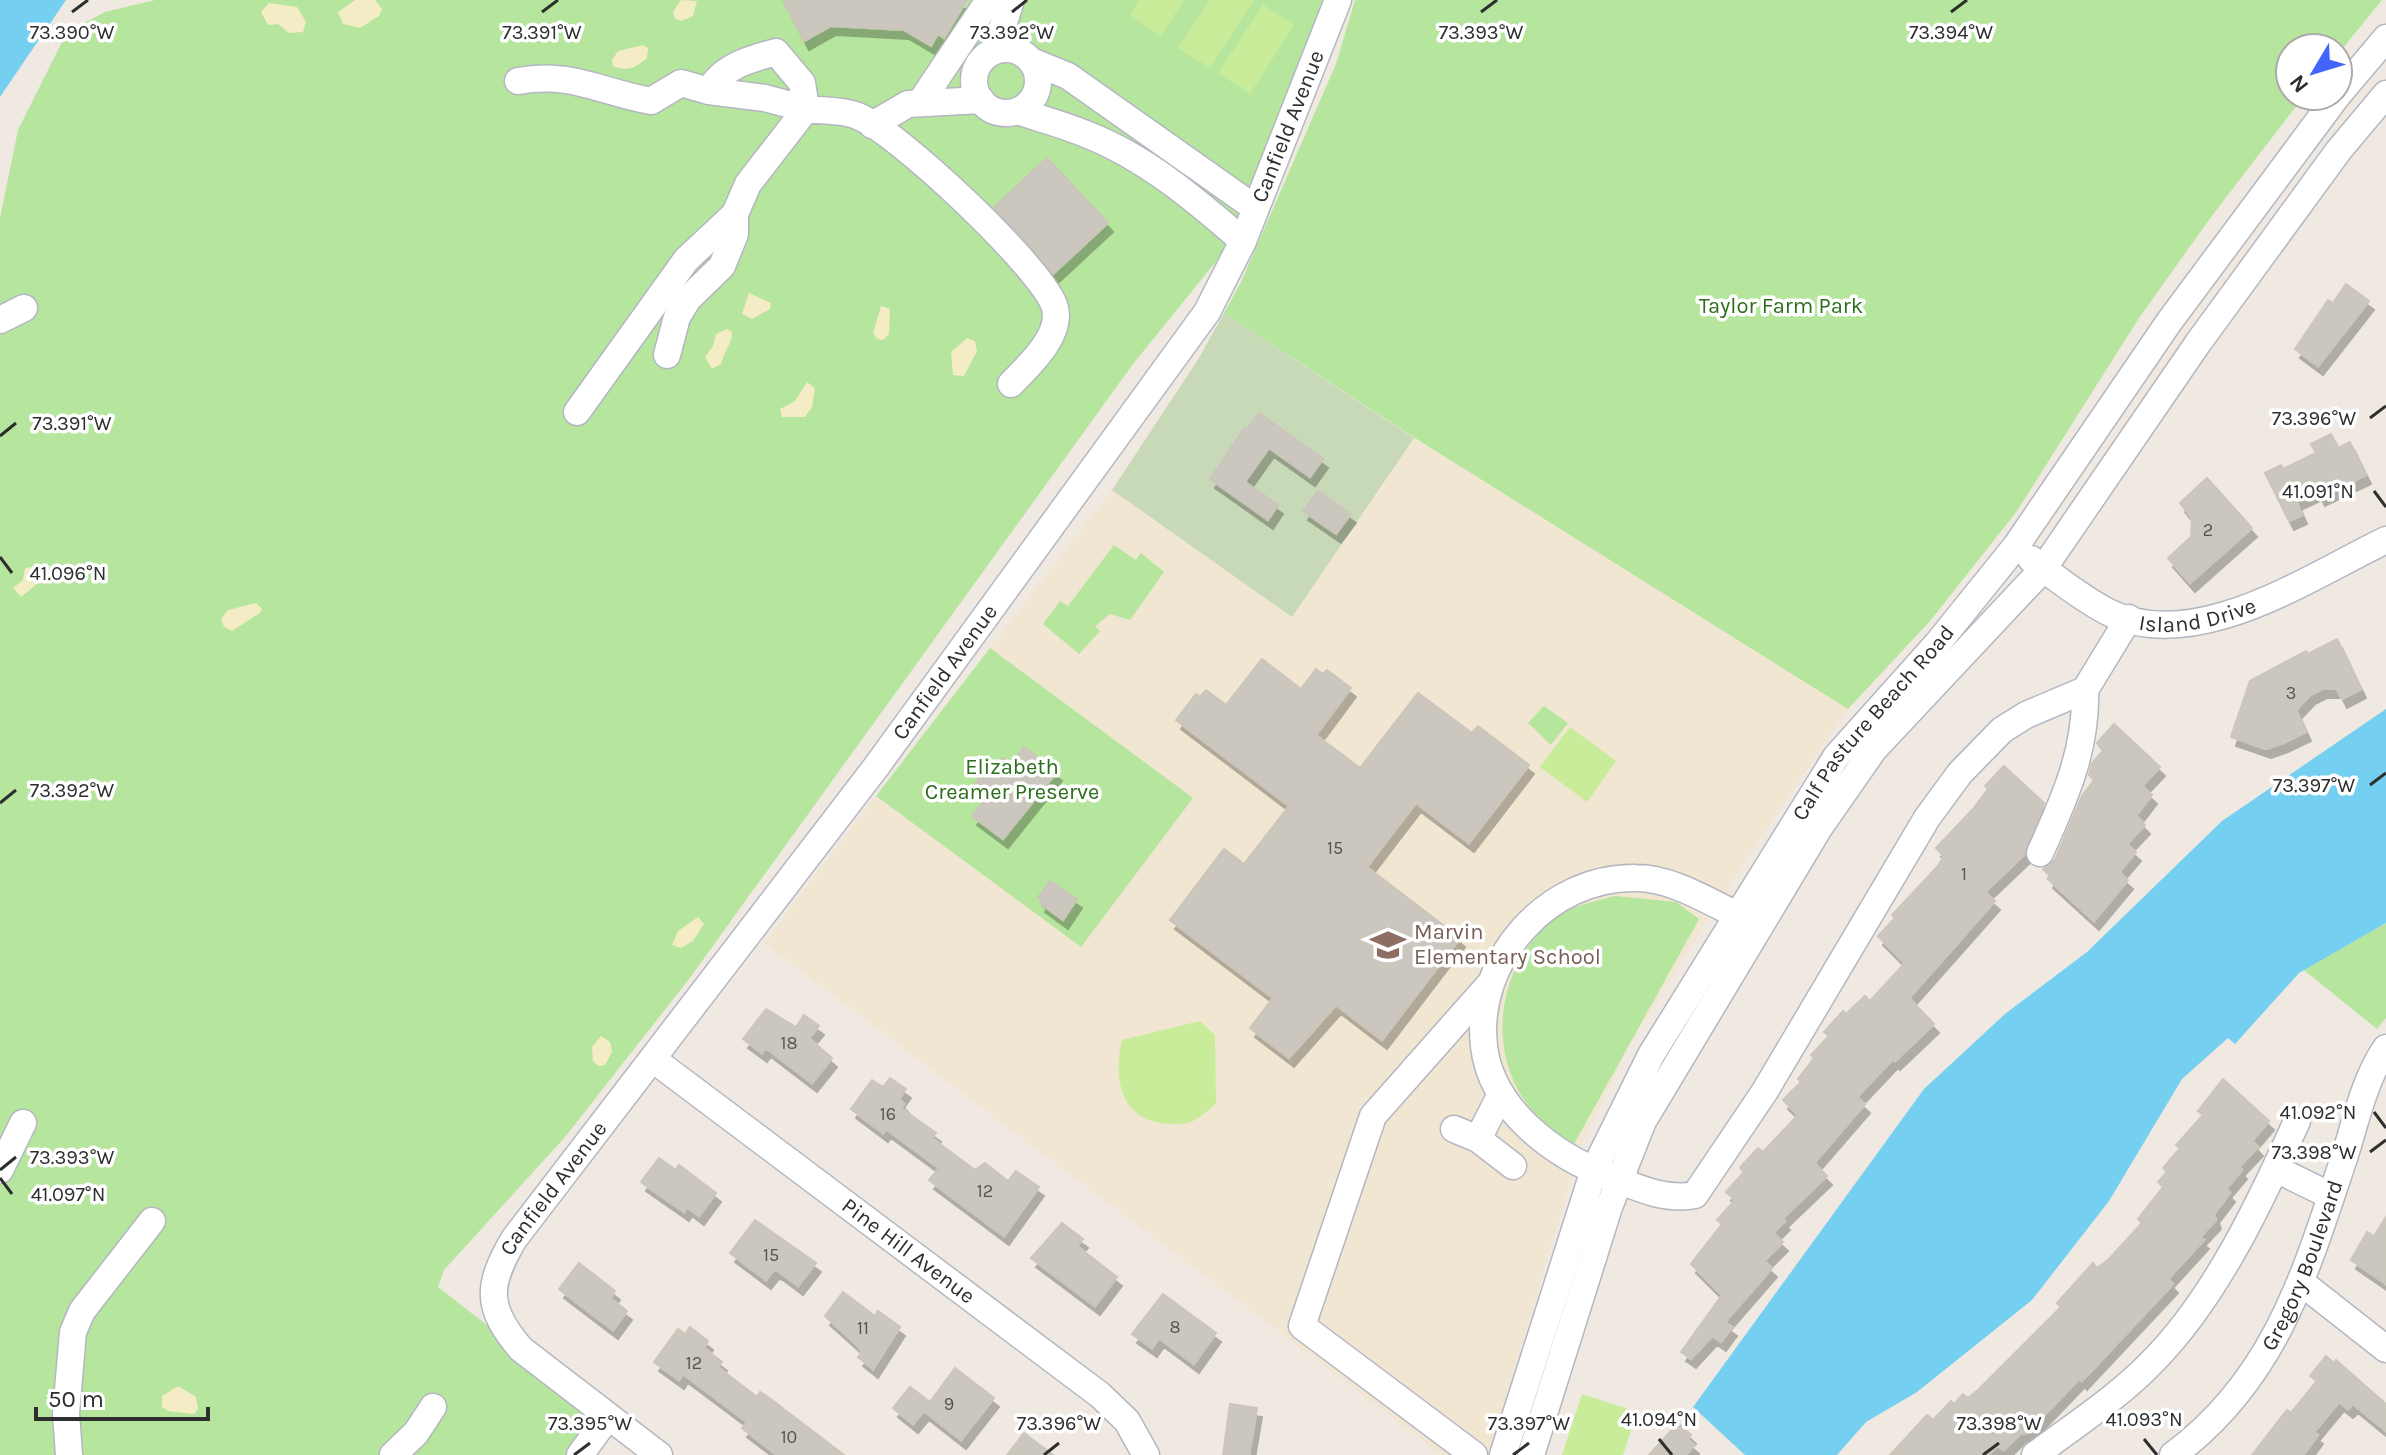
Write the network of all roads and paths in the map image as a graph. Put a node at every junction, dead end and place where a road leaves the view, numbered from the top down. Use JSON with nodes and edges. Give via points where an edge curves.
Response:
{"nodes":[{"id":1,"x":989,"y":0,"type":"edge"},
{"id":2,"x":1011,"y":0,"type":"edge"},
{"id":3,"x":1338,"y":0,"type":"edge"},
{"id":4,"x":2386,"y":38,"type":"edge"},
{"id":5,"x":1002,"y":49,"type":"junction"},
{"id":6,"x":1031,"y":61,"type":"junction"},
{"id":7,"x":2354,"y":77,"type":"edge"},
{"id":8,"x":518,"y":81,"type":"dead end"},
{"id":9,"x":709,"y":91,"type":"junction"},
{"id":10,"x":2386,"y":94,"type":"edge"},
{"id":11,"x":981,"y":100,"type":"junction"},
{"id":12,"x":920,"y":103,"type":"junction"},
{"id":13,"x":806,"y":109,"type":"junction"},
{"id":14,"x":1017,"y":111,"type":"junction"},
{"id":15,"x":2326,"y":112,"type":"edge"},
{"id":16,"x":872,"y":125,"type":"junction"},
{"id":17,"x":1187,"y":161,"type":"junction"},
{"id":18,"x":1170,"y":183,"type":"junction"},
{"id":19,"x":1255,"y":208,"type":"junction"},
{"id":20,"x":735,"y":214,"type":"junction"},
{"id":21,"x":1243,"y":241,"type":"junction"},
{"id":22,"x":2187,"y":298,"type":"junction"},
{"id":23,"x":24,"y":308,"type":"dead end"},
{"id":24,"x":0,"y":320,"type":"edge"},
{"id":25,"x":2215,"y":320,"type":"junction"},
{"id":26,"x":667,"y":355,"type":"dead end"},
{"id":27,"x":1011,"y":384,"type":"dead end"},
{"id":28,"x":577,"y":412,"type":"dead end"},
{"id":29,"x":2386,"y":540,"type":"edge"},
{"id":30,"x":2016,"y":546,"type":"junction"},
{"id":31,"x":2043,"y":569,"type":"junction"},
{"id":32,"x":2129,"y":618,"type":"junction"},
{"id":33,"x":2085,"y":690,"type":"junction"},
{"id":34,"x":2040,"y":853,"type":"dead end"},
{"id":35,"x":1737,"y":915,"type":"junction"},
{"id":36,"x":1488,"y":986,"type":"junction"},
{"id":37,"x":2386,"y":1048,"type":"edge"},
{"id":38,"x":654,"y":1060,"type":"junction"},
{"id":39,"x":1501,"y":1094,"type":"junction"},
{"id":40,"x":2297,"y":1121,"type":"dead end"},
{"id":41,"x":23,"y":1123,"type":"dead end"},
{"id":42,"x":1513,"y":1166,"type":"dead end"},
{"id":43,"x":2276,"y":1169,"type":"junction"},
{"id":44,"x":0,"y":1170,"type":"edge"},
{"id":45,"x":1594,"y":1170,"type":"junction"},
{"id":46,"x":1619,"y":1180,"type":"junction"},
{"id":47,"x":2331,"y":1196,"type":"junction"},
{"id":48,"x":152,"y":1221,"type":"dead end"},
{"id":49,"x":2302,"y":1283,"type":"junction"},
{"id":50,"x":2386,"y":1349,"type":"edge"},
{"id":51,"x":433,"y":1407,"type":"dead end"},
{"id":52,"x":607,"y":1418,"type":"junction"},
{"id":53,"x":69,"y":1455,"type":"edge"},
{"id":54,"x":393,"y":1455,"type":"edge"},
{"id":55,"x":580,"y":1455,"type":"edge"},
{"id":56,"x":659,"y":1455,"type":"edge"},
{"id":57,"x":1146,"y":1455,"type":"edge"},
{"id":58,"x":1474,"y":1455,"type":"edge"},
{"id":59,"x":1503,"y":1455,"type":"edge"},
{"id":60,"x":1531,"y":1455,"type":"edge"},
{"id":61,"x":2035,"y":1455,"type":"edge"},
{"id":62,"x":2173,"y":1455,"type":"edge"}],
"edges":[{"from":1,"to":12,"type":"street"},
{"from":2,"to":5,"type":"street"},
{"from":3,"to":19,"type":"street","name":"Canfield Avenue"},
{"from":4,"to":7,"type":"street","name":"Calf Pasture Beach Road"},
{"from":5,"to":6,"type":"street","via":[[1023,53]]},
{"from":5,"to":11,"type":"street","via":[[977,68]]},
{"from":6,"to":14,"type":"street","via":[[1037,89]]},
{"from":6,"to":17,"type":"street","via":[[1068,76]]},
{"from":8,"to":9,"type":"street","via":[[577,79],[651,101],[681,83]]},
{"from":9,"to":13,"type":"street"},
{"from":9,"to":13,"type":"street","via":[[717,76],[776,52],[802,83]]},
{"from":10,"to":25,"type":"street","name":"Calf Pasture Beach Road"},
{"from":11,"to":12,"type":"street"},
{"from":11,"to":14,"type":"street","via":[[997,111]]},
{"from":12,"to":16,"type":"street","via":[[908,104]]},
{"from":13,"to":16,"type":"street","via":[[856,115]]},
{"from":13,"to":20,"type":"street","via":[[748,184]]},
{"from":14,"to":18,"type":"street","via":[[1090,135]]},
{"from":15,"to":22,"type":"street","name":"Calf Pasture Beach Road"},
{"from":16,"to":27,"type":"street","via":[[968,202],[1036,278],[1055,308],[1054,329]]},
{"from":17,"to":18,"type":"street"},
{"from":17,"to":19,"type":"street"},
{"from":18,"to":21,"type":"street"},
{"from":19,"to":21,"type":"street","name":"Canfield Avenue"},
{"from":20,"to":26,"type":"street","via":[[735,234],[722,266],[688,299]]},
{"from":20,"to":28,"type":"street","via":[[686,260]]},
{"from":21,"to":38,"type":"street","name":"Canfield Avenue","via":[[1207,312],[876,767]]},
{"from":22,"to":25,"type":"street"},
{"from":22,"to":30,"type":"street","name":"Calf Pasture Beach Road"},
{"from":23,"to":24,"type":"street"},
{"from":25,"to":31,"type":"street","name":"Calf Pasture Beach Road"},
{"from":29,"to":32,"type":"street","name":"Island Drive","via":[[2237,612],[2190,625]]},
{"from":30,"to":31,"type":"street","name":"Island Drive"},
{"from":30,"to":35,"type":"street","name":"Calf Pasture Beach Road","via":[[1836,757]]},
{"from":31,"to":32,"type":"street","name":"Island Drive","via":[[2108,612]]},
{"from":31,"to":46,"type":"street","name":"Calf Pasture Beach Road","via":[[1874,749],[1849,783],[1675,1065],[1643,1121]]},
{"from":32,"to":33,"type":"street"},
{"from":33,"to":34,"type":"street","via":[[2086,727],[2063,803]]},
{"from":33,"to":46,"type":"street","via":[[2002,730],[1960,773],[1927,818],[1765,1091],[1695,1195],[1677,1198]]},
{"from":35,"to":36,"type":"street","via":[[1679,887],[1636,878],[1588,884],[1546,906],[1514,938]]},
{"from":35,"to":45,"type":"street","name":"Calf Pasture Beach Road","via":[[1629,1094]]},
{"from":36,"to":39,"type":"street","via":[[1484,1047]]},
{"from":36,"to":58,"type":"street","via":[[1373,1116],[1302,1326]]},
{"from":37,"to":47,"type":"street","name":"Gregory Boulevard"},
{"from":38,"to":52,"type":"street","name":"Canfield Avenue","via":[[514,1239],[497,1267],[492,1289],[503,1328],[521,1349]]},
{"from":38,"to":57,"type":"street","name":"Pine Hill Avenue","via":[[1100,1395],[1127,1421]]},
{"from":39,"to":42,"type":"street","via":[[1466,1134]]},
{"from":39,"to":45,"type":"street","via":[[1556,1150]]},
{"from":40,"to":43,"type":"street"},
{"from":41,"to":44,"type":"street"},
{"from":43,"to":47,"type":"street"},
{"from":43,"to":61,"type":"street","via":[[2192,1316],[2153,1362]]},
{"from":45,"to":46,"type":"street"},
{"from":45,"to":59,"type":"street","name":"Calf Pasture Beach Road"},
{"from":46,"to":60,"type":"street","name":"Calf Pasture Beach Road"},
{"from":47,"to":49,"type":"street","name":"Gregory Boulevard"},
{"from":48,"to":53,"type":"street","via":[[82,1311],[73,1332],[66,1413]]},
{"from":49,"to":50,"type":"street"},
{"from":49,"to":62,"type":"street","name":"Gregory Boulevard","via":[[2268,1353],[2233,1403]]},
{"from":51,"to":54,"type":"street"},
{"from":52,"to":55,"type":"street"},
{"from":52,"to":56,"type":"street"}]}
